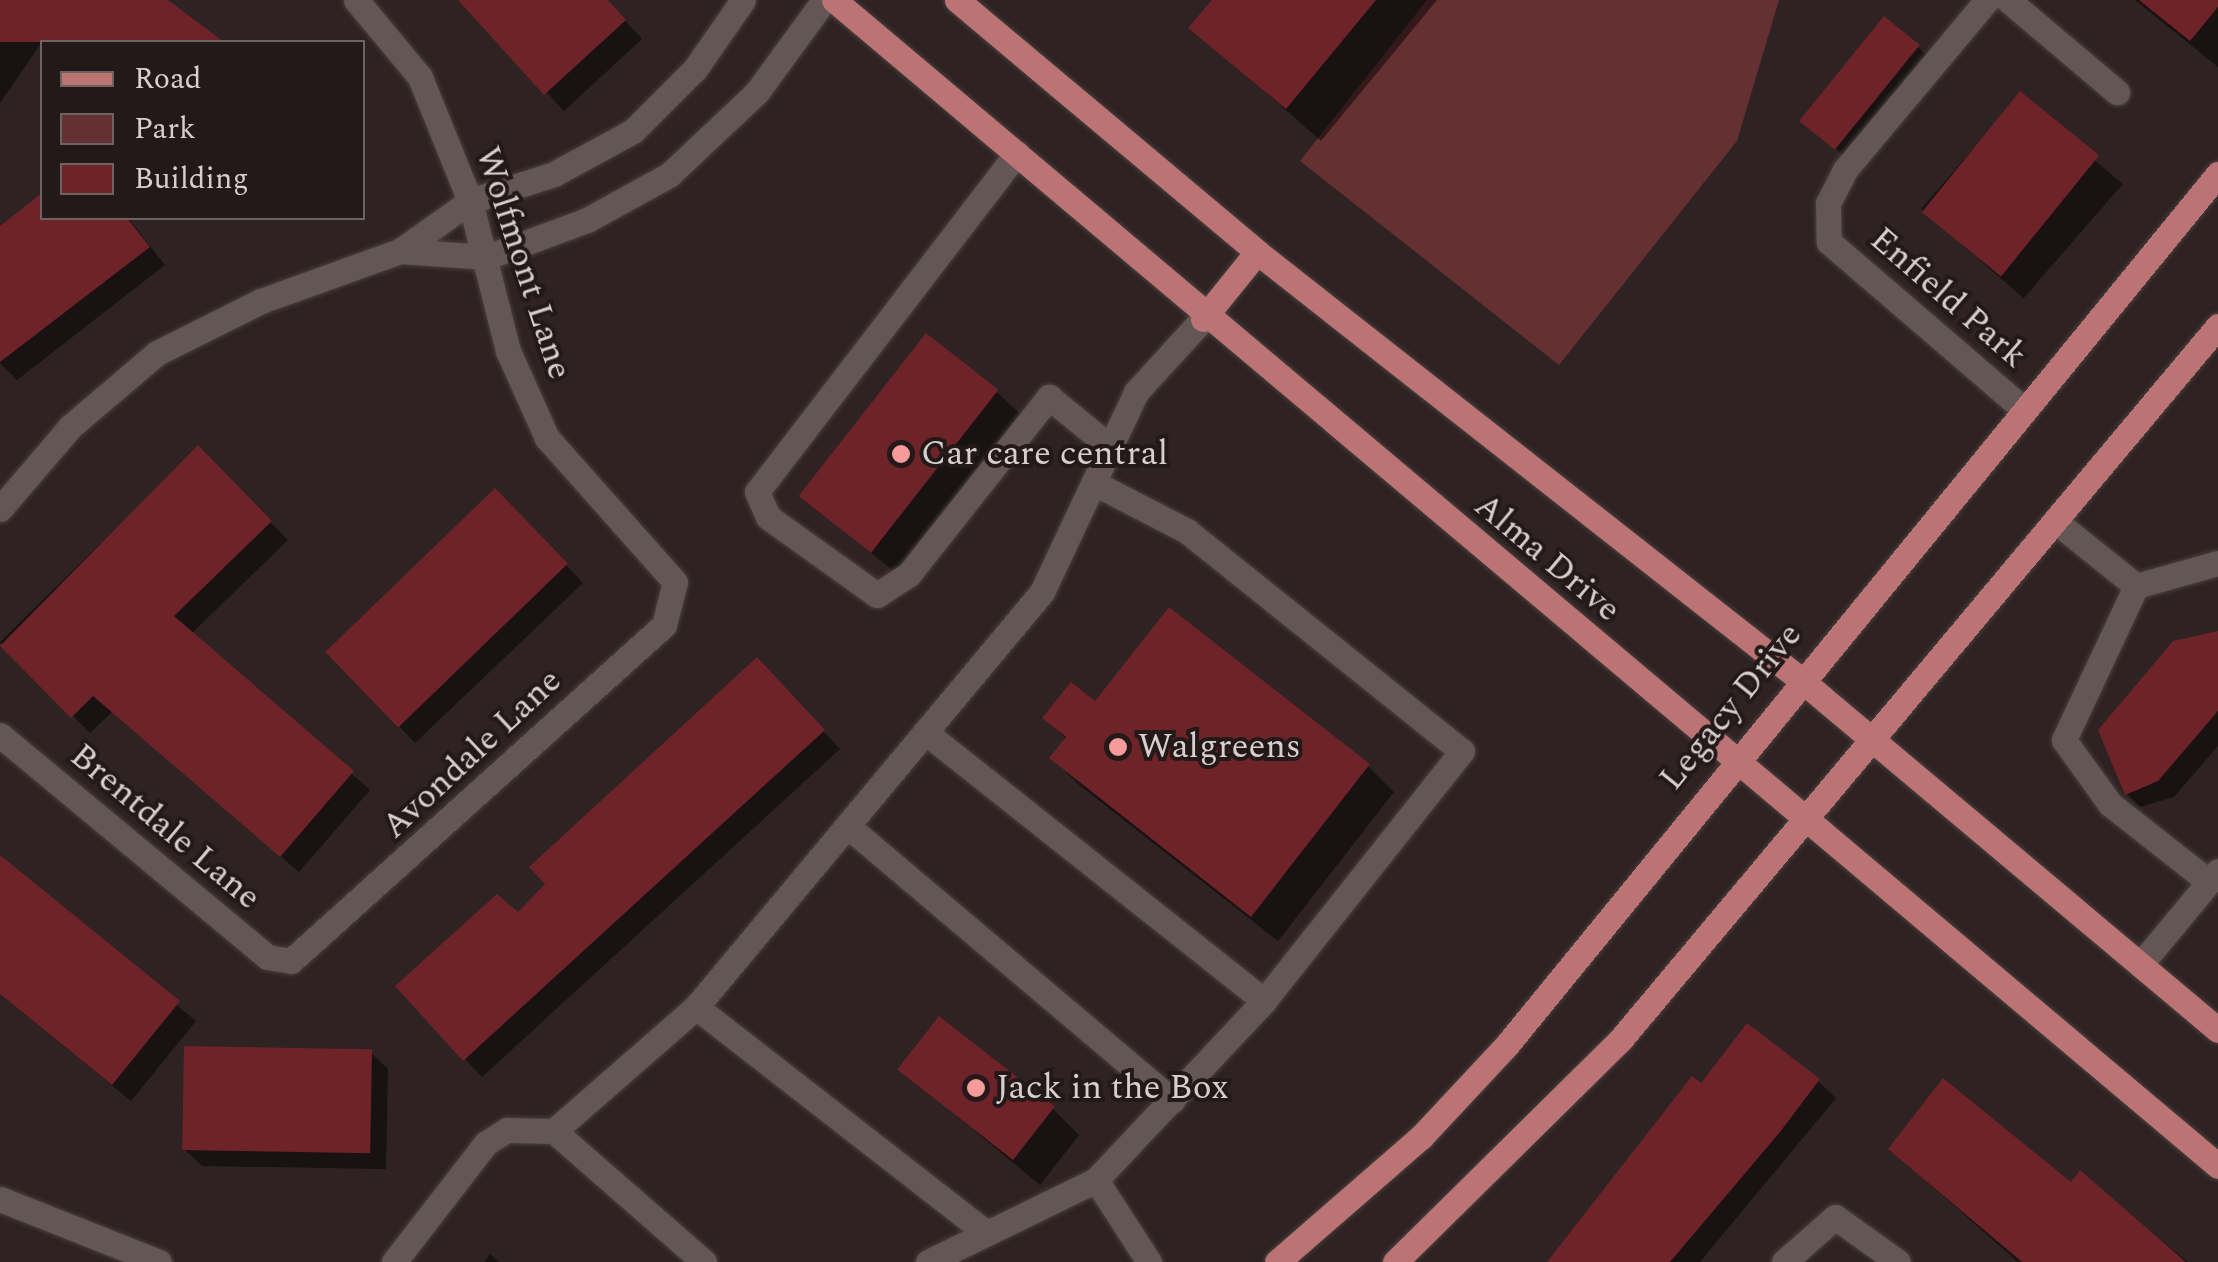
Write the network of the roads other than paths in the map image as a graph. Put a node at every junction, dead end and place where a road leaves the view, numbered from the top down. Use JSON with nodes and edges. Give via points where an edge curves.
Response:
{"nodes":[{"id":1,"x":356,"y":0,"type":"edge"},
{"id":2,"x":743,"y":0,"type":"edge"},
{"id":3,"x":824,"y":0,"type":"edge"},
{"id":4,"x":834,"y":0,"type":"edge"},
{"id":5,"x":957,"y":0,"type":"edge"},
{"id":6,"x":1987,"y":0,"type":"edge"},
{"id":7,"x":2008,"y":0,"type":"edge"},
{"id":8,"x":2117,"y":92,"type":"dead end"},
{"id":9,"x":1017,"y":153,"type":"junction"},
{"id":10,"x":2218,"y":174,"type":"edge"},
{"id":11,"x":470,"y":201,"type":"junction"},
{"id":12,"x":400,"y":251,"type":"junction"},
{"id":13,"x":1258,"y":252,"type":"junction"},
{"id":14,"x":487,"y":257,"type":"junction"},
{"id":15,"x":1203,"y":318,"type":"junction"},
{"id":16,"x":2218,"y":326,"type":"edge"},
{"id":17,"x":2020,"y":406,"type":"junction"},
{"id":18,"x":1110,"y":447,"type":"junction"},
{"id":19,"x":1094,"y":483,"type":"junction"},
{"id":20,"x":0,"y":509,"type":"edge"},
{"id":21,"x":2055,"y":521,"type":"junction"},
{"id":22,"x":2218,"y":562,"type":"edge"},
{"id":23,"x":675,"y":582,"type":"joint"},
{"id":24,"x":2136,"y":586,"type":"junction"},
{"id":25,"x":1800,"y":679,"type":"junction"},
{"id":26,"x":925,"y":732,"type":"junction"},
{"id":27,"x":0,"y":735,"type":"edge"},
{"id":28,"x":1870,"y":742,"type":"junction"},
{"id":29,"x":1734,"y":759,"type":"junction"},
{"id":30,"x":1806,"y":824,"type":"junction"},
{"id":31,"x":850,"y":828,"type":"junction"},
{"id":32,"x":2214,"y":877,"type":"edge"},
{"id":33,"x":291,"y":961,"type":"joint"},
{"id":34,"x":2140,"y":965,"type":"junction"},
{"id":35,"x":1264,"y":1001,"type":"junction"},
{"id":36,"x":696,"y":1007,"type":"junction"},
{"id":37,"x":2218,"y":1030,"type":"edge"},
{"id":38,"x":1172,"y":1100,"type":"junction"},
{"id":39,"x":554,"y":1131,"type":"junction"},
{"id":40,"x":2218,"y":1166,"type":"edge"},
{"id":41,"x":1096,"y":1180,"type":"junction"},
{"id":42,"x":0,"y":1199,"type":"edge"},
{"id":43,"x":981,"y":1230,"type":"junction"},
{"id":44,"x":159,"y":1262,"type":"edge"},
{"id":45,"x":394,"y":1262,"type":"edge"},
{"id":46,"x":704,"y":1262,"type":"edge"},
{"id":47,"x":928,"y":1262,"type":"edge"},
{"id":48,"x":1150,"y":1262,"type":"edge"},
{"id":49,"x":1277,"y":1262,"type":"edge"},
{"id":50,"x":1395,"y":1262,"type":"edge"},
{"id":51,"x":1784,"y":1262,"type":"edge"},
{"id":52,"x":1898,"y":1262,"type":"edge"}],
"edges":[{"from":1,"to":11,"type":"street","name":"Wolfmont Lane","via":[[420,77]]},
{"from":2,"to":11,"type":"street","via":[[695,69],[632,131],[554,174]]},
{"from":3,"to":14,"type":"street","via":[[758,92],[668,175],[587,220]]},
{"from":4,"to":9,"type":"main road","name":"Alma Drive"},
{"from":5,"to":13,"type":"main road","name":"Alma Drive"},
{"from":6,"to":17,"type":"street","name":"Enfield Park","via":[[1846,170],[1828,203],[1829,242]]},
{"from":7,"to":8,"type":"street"},
{"from":9,"to":15,"type":"main road","name":"Alma Drive"},
{"from":9,"to":18,"type":"street","via":[[757,492],[768,517],[878,595],[909,574],[1049,397]]},
{"from":10,"to":17,"type":"main road","name":"Legacy Drive"},
{"from":11,"to":12,"type":"street"},
{"from":11,"to":14,"type":"street","name":"Wolfmont Lane"},
{"from":12,"to":14,"type":"street"},
{"from":12,"to":20,"type":"street","via":[[262,302],[157,354],[70,427]]},
{"from":13,"to":15,"type":"main road"},
{"from":13,"to":25,"type":"main road","name":"Alma Drive"},
{"from":14,"to":23,"type":"street","name":"Wolfmont Lane","via":[[508,351],[547,438]]},
{"from":15,"to":18,"type":"street","via":[[1136,392]]},
{"from":15,"to":29,"type":"main road","name":"Alma Drive"},
{"from":16,"to":21,"type":"main road"},
{"from":17,"to":25,"type":"main road","name":"Legacy Drive"},
{"from":18,"to":19,"type":"street"},
{"from":19,"to":26,"type":"street","via":[[1042,592]]},
{"from":19,"to":35,"type":"street","via":[[1187,531],[1462,751]]},
{"from":21,"to":24,"type":"street"},
{"from":21,"to":28,"type":"main road"},
{"from":22,"to":24,"type":"street"},
{"from":23,"to":33,"type":"street","name":"Avondale Lane","via":[[664,625]]},
{"from":24,"to":32,"type":"street","via":[[2064,740],[2110,804]]},
{"from":25,"to":28,"type":"main road","name":"Alma Drive"},
{"from":25,"to":29,"type":"main road","name":"Legacy Drive"},
{"from":26,"to":31,"type":"street"},
{"from":26,"to":35,"type":"street"},
{"from":27,"to":33,"type":"street","name":"Brentdale Lane","via":[[267,957]]},
{"from":28,"to":30,"type":"main road"},
{"from":28,"to":34,"type":"main road","name":"Alma Drive"},
{"from":29,"to":30,"type":"main road","name":"Alma Drive"},
{"from":29,"to":49,"type":"main road","name":"Legacy Drive","via":[[1506,1046],[1421,1136]]},
{"from":30,"to":40,"type":"main road","name":"Alma Drive"},
{"from":30,"to":50,"type":"main road","via":[[1620,1039]]},
{"from":31,"to":36,"type":"street"},
{"from":31,"to":38,"type":"street"},
{"from":32,"to":34,"type":"street"},
{"from":34,"to":37,"type":"main road","name":"Alma Drive"},
{"from":35,"to":38,"type":"street"},
{"from":36,"to":39,"type":"street"},
{"from":36,"to":43,"type":"street"},
{"from":38,"to":41,"type":"street"},
{"from":39,"to":45,"type":"street","via":[[507,1130],[486,1143]]},
{"from":39,"to":46,"type":"street"},
{"from":41,"to":43,"type":"street"},
{"from":41,"to":48,"type":"street"},
{"from":42,"to":44,"type":"street"},
{"from":43,"to":47,"type":"street"},
{"from":51,"to":52,"type":"street","via":[[1823,1218],[1846,1222]]}]}
